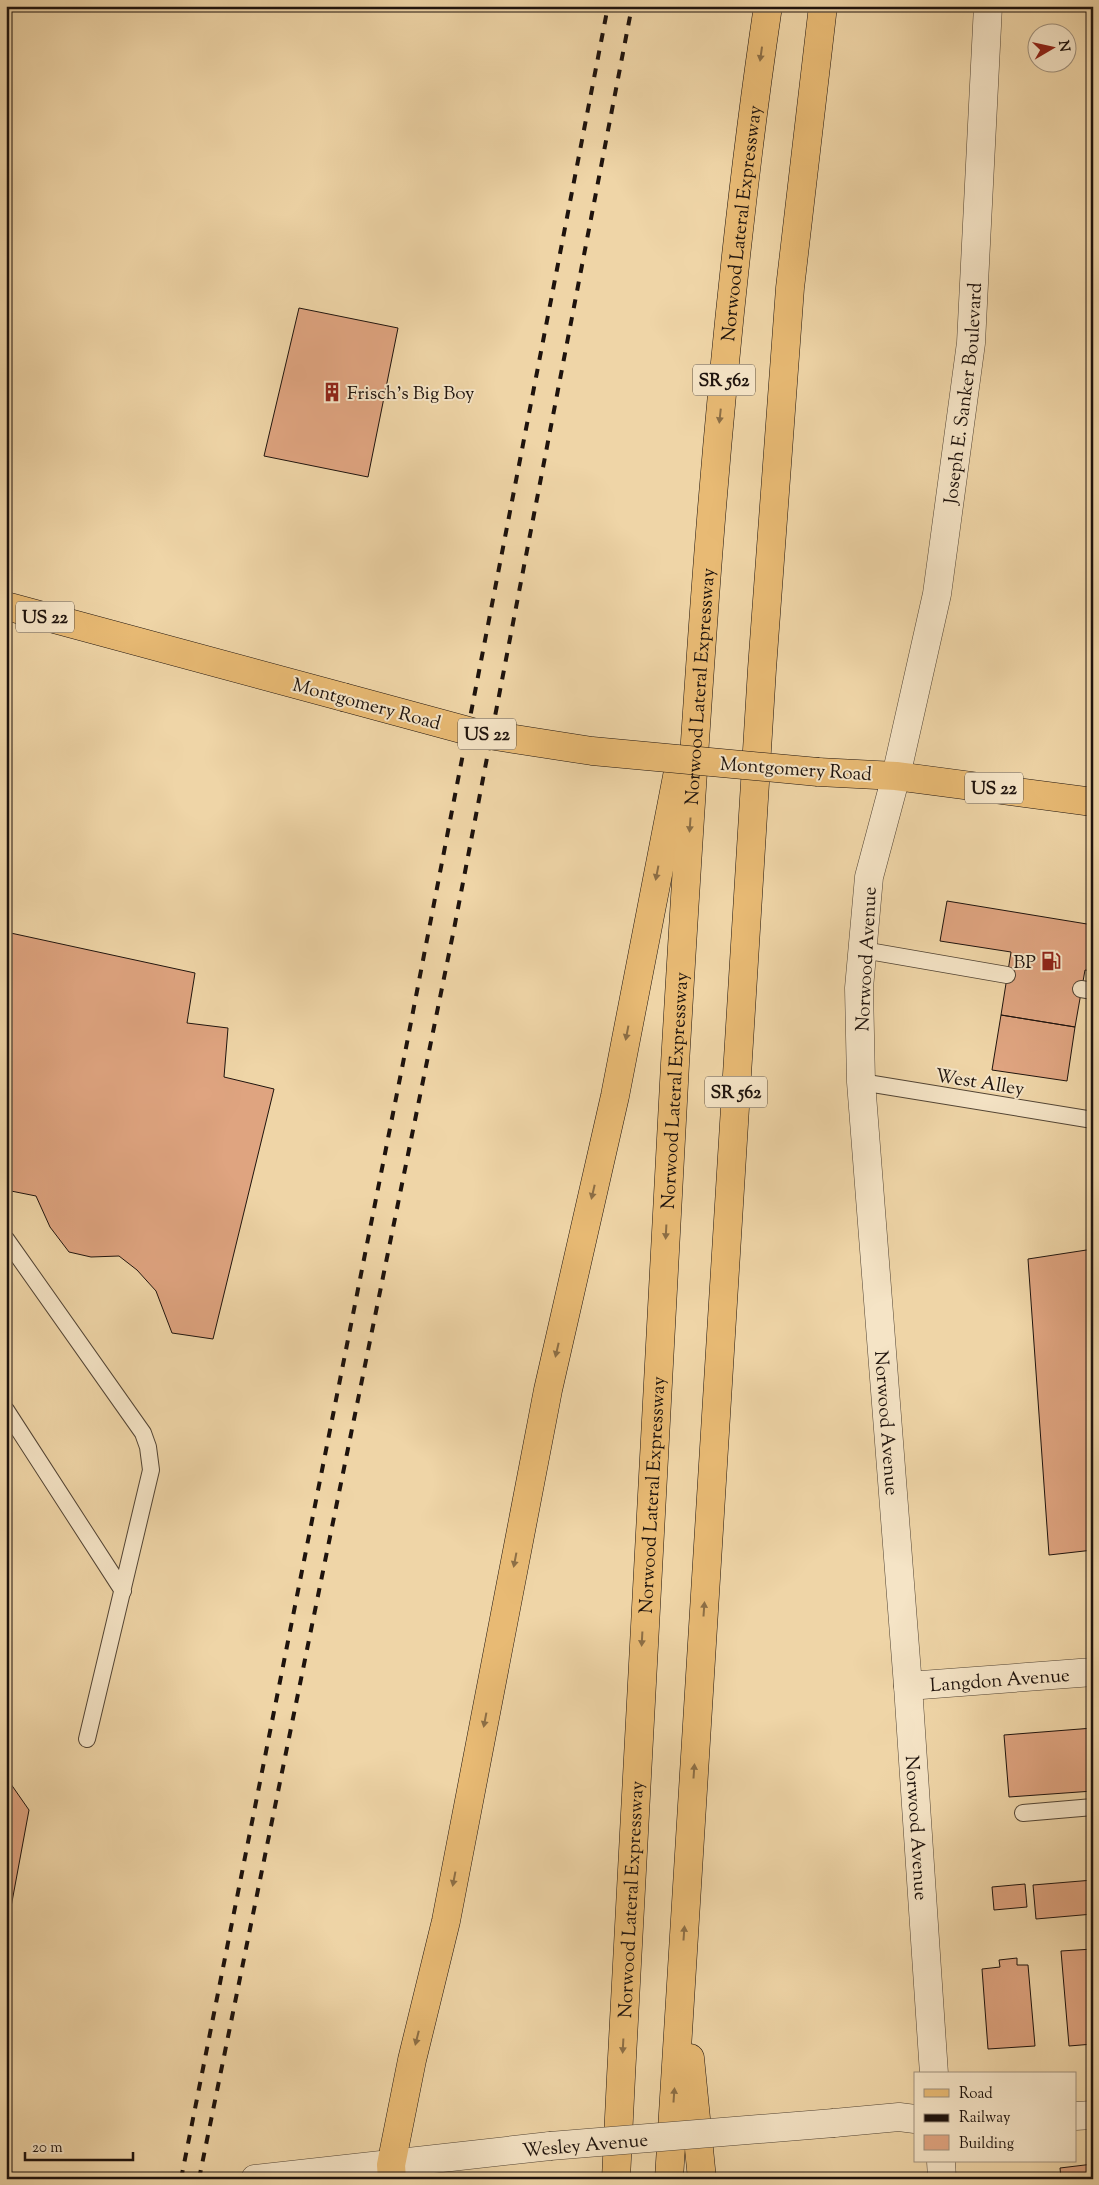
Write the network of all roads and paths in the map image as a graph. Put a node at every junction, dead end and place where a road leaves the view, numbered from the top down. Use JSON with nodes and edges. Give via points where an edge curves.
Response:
{"nodes":[{"id":1,"x":768,"y":6,"type":"edge"},
{"id":2,"x":823,"y":6,"type":"edge"},
{"id":3,"x":988,"y":6,"type":"edge"},
{"id":4,"x":6,"y":606,"type":"edge"},
{"id":5,"x":702,"y":654,"type":"junction"},
{"id":6,"x":896,"y":776,"type":"junction"},
{"id":7,"x":1093,"y":802,"type":"edge"},
{"id":8,"x":863,"y":950,"type":"junction"},
{"id":9,"x":1007,"y":975,"type":"dead end"},
{"id":10,"x":861,"y":1082,"type":"junction"},
{"id":11,"x":1093,"y":1120,"type":"edge"},
{"id":12,"x":6,"y":1240,"type":"edge"},
{"id":13,"x":6,"y":1410,"type":"edge"},
{"id":14,"x":122,"y":1591,"type":"junction"},
{"id":15,"x":1093,"y":1672,"type":"edge"},
{"id":16,"x":908,"y":1686,"type":"junction"},
{"id":17,"x":87,"y":1739,"type":"dead end"},
{"id":18,"x":1093,"y":1807,"type":"edge"},
{"id":19,"x":1023,"y":1814,"type":"dead end"},
{"id":20,"x":682,"y":1976,"type":"junction"},
{"id":21,"x":934,"y":2072,"type":"edge"},
{"id":22,"x":1093,"y":2115,"type":"edge"},
{"id":23,"x":1076,"y":2116,"type":"edge"},
{"id":24,"x":914,"y":2119,"type":"edge"},
{"id":25,"x":941,"y":2162,"type":"edge"},
{"id":26,"x":392,"y":2172,"type":"edge"},
{"id":27,"x":255,"y":2179,"type":"edge"},
{"id":28,"x":616,"y":2179,"type":"edge"},
{"id":29,"x":669,"y":2179,"type":"edge"},
{"id":30,"x":702,"y":2179,"type":"edge"},
{"id":31,"x":942,"y":2179,"type":"edge"}],
"edges":[{"from":1,"to":5,"type":"main road","name":"Norwood Lateral Expressway","number":"SR 562","one_way":true,"via":[[744,174],[715,474]]},
{"from":20,"to":2,"type":"main road","number":"SR 562","one_way":true,"via":[[762,669],[790,288]]},
{"from":3,"to":6,"type":"street","name":"Joseph E. Sanker Boulevard","via":[[971,343],[937,594]]},
{"from":4,"to":6,"type":"main road","name":"Montgomery Road","number":"US 22","bridge":true,"via":[[486,734],[592,751]]},
{"from":5,"to":26,"type":"main road","one_way":true,"via":[[615,1096],[548,1390],[446,1921],[412,2060]]},
{"from":5,"to":28,"type":"main road","name":"Norwood Lateral Expressway","number":"SR 562","one_way":true,"via":[[640,1672]]},
{"from":6,"to":7,"type":"main road","name":"Montgomery Road","number":"US 22"},
{"from":6,"to":8,"type":"street","name":"Norwood Avenue","via":[[870,877]]},
{"from":8,"to":9,"type":"lane"},
{"from":8,"to":10,"type":"street","name":"Norwood Avenue","via":[[859,988]]},
{"from":10,"to":11,"type":"lane","name":"West Alley"},
{"from":10,"to":16,"type":"street","name":"Norwood Avenue"},
{"from":12,"to":14,"type":"lane","via":[[143,1434],[148,1447],[151,1470]]},
{"from":13,"to":14,"type":"lane"},
{"from":14,"to":17,"type":"lane"},
{"from":15,"to":16,"type":"street","name":"Langdon Avenue"},
{"from":16,"to":21,"type":"street","name":"Norwood Avenue"},
{"from":18,"to":19,"type":"lane"},
{"from":29,"to":20,"type":"main road","number":"SR 562","one_way":true},
{"from":20,"to":30,"type":"main road"},
{"from":22,"to":23,"type":"street"},
{"from":24,"to":26,"type":"street","name":"Wesley Avenue","bridge":true,"via":[[550,2146]]},
{"from":25,"to":31,"type":"street"},
{"from":26,"to":27,"type":"street","name":"Wesley Avenue"}]}
